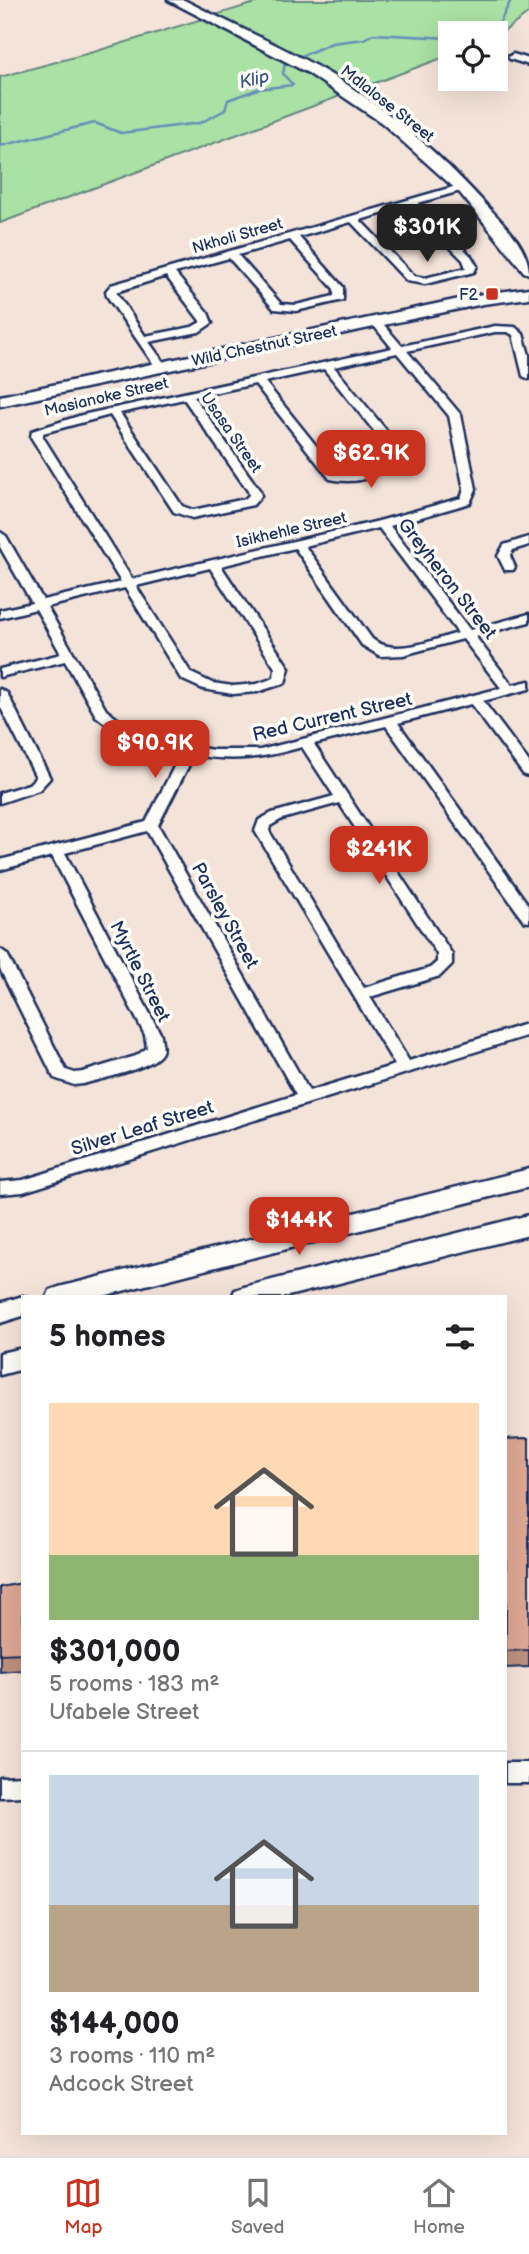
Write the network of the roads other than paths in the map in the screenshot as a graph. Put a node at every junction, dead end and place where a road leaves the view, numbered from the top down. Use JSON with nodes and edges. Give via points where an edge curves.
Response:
{"nodes":[{"id":1,"x":174,"y":0,"type":"edge"},
{"id":2,"x":513,"y":57,"type":"dead end"},
{"id":3,"x":529,"y":62,"type":"edge"},
{"id":4,"x":460,"y":188,"type":"junction"},
{"id":5,"x":411,"y":202,"type":"junction"},
{"id":6,"x":354,"y":218,"type":"junction"},
{"id":7,"x":292,"y":236,"type":"junction"},
{"id":8,"x":230,"y":253,"type":"junction"},
{"id":9,"x":529,"y":269,"type":"edge"},
{"id":10,"x":169,"y":271,"type":"junction"},
{"id":11,"x":529,"y":293,"type":"edge"},
{"id":12,"x":375,"y":321,"type":"junction"},
{"id":13,"x":142,"y":340,"type":"junction"},
{"id":14,"x":399,"y":349,"type":"junction"},
{"id":15,"x":326,"y":365,"type":"junction"},
{"id":16,"x":161,"y":367,"type":"junction"},
{"id":17,"x":529,"y":376,"type":"edge"},
{"id":18,"x":258,"y":380,"type":"junction"},
{"id":19,"x":187,"y":395,"type":"junction"},
{"id":20,"x":0,"y":401,"type":"edge"},
{"id":21,"x":113,"y":411,"type":"junction"},
{"id":22,"x":382,"y":524,"type":"junction"},
{"id":23,"x":0,"y":536,"type":"edge"},
{"id":24,"x":529,"y":541,"type":"edge"},
{"id":25,"x":297,"y":543,"type":"junction"},
{"id":26,"x":213,"y":564,"type":"junction"},
{"id":27,"x":509,"y":567,"type":"dead end"},
{"id":28,"x":129,"y":582,"type":"junction"},
{"id":29,"x":39,"y":604,"type":"junction"},
{"id":30,"x":0,"y":614,"type":"edge"},
{"id":31,"x":529,"y":618,"type":"edge"},
{"id":32,"x":467,"y":634,"type":"junction"},
{"id":33,"x":67,"y":656,"type":"junction"},
{"id":34,"x":0,"y":673,"type":"edge"},
{"id":35,"x":529,"y":685,"type":"edge"},
{"id":36,"x":509,"y":690,"type":"junction"},
{"id":37,"x":0,"y":693,"type":"edge"},
{"id":38,"x":475,"y":700,"type":"junction"},
{"id":39,"x":391,"y":723,"type":"junction"},
{"id":40,"x":307,"y":744,"type":"junction"},
{"id":41,"x":189,"y":751,"type":"junction"},
{"id":42,"x":529,"y":772,"type":"edge"},
{"id":43,"x":0,"y":797,"type":"edge"},
{"id":44,"x":342,"y":798,"type":"junction"},
{"id":45,"x":152,"y":824,"type":"junction"},
{"id":46,"x":56,"y":850,"type":"junction"},
{"id":47,"x":0,"y":865,"type":"edge"},
{"id":48,"x":529,"y":917,"type":"edge"},
{"id":49,"x":0,"y":954,"type":"edge"},
{"id":50,"x":361,"y":994,"type":"junction"},
{"id":51,"x":529,"y":1029,"type":"edge"},
{"id":52,"x":405,"y":1068,"type":"junction"},
{"id":53,"x":300,"y":1100,"type":"junction"},
{"id":54,"x":529,"y":1178,"type":"edge"},
{"id":55,"x":0,"y":1188,"type":"edge"},
{"id":56,"x":529,"y":1225,"type":"edge"},
{"id":57,"x":67,"y":1295,"type":"edge"},
{"id":58,"x":252,"y":1295,"type":"edge"},
{"id":59,"x":21,"y":1307,"type":"edge"},
{"id":60,"x":0,"y":1312,"type":"edge"},
{"id":61,"x":21,"y":1359,"type":"edge"},
{"id":62,"x":0,"y":1364,"type":"edge"},
{"id":63,"x":507,"y":1773,"type":"edge"},
{"id":64,"x":529,"y":1773,"type":"edge"},
{"id":65,"x":21,"y":1786,"type":"edge"},
{"id":66,"x":0,"y":1787,"type":"edge"}],
"edges":[{"from":1,"to":4,"type":"street","name":"Mdlalose Street","via":[[329,79],[429,157]]},
{"from":2,"to":3,"type":"street"},
{"from":4,"to":5,"type":"street","name":"Nkholi Street"},
{"from":4,"to":9,"type":"street","name":"Mdlalose Street","via":[[507,235]]},
{"from":5,"to":6,"type":"street","name":"Nkholi Street"},
{"from":5,"to":6,"type":"street","via":[[467,258],[470,270],[425,281],[411,279]]},
{"from":6,"to":7,"type":"street","name":"Nkholi Street"},
{"from":7,"to":8,"type":"street","name":"Nkholi Street"},
{"from":7,"to":8,"type":"street","via":[[339,289],[339,298],[296,309],[278,307]]},
{"from":8,"to":10,"type":"street","name":"Nkholi Street"},
{"from":10,"to":13,"type":"street","name":"Nkholi Street","via":[[111,291]]},
{"from":10,"to":13,"type":"street","via":[[207,323]]},
{"from":11,"to":12,"type":"street","name":"Wild Chestnut Street"},
{"from":12,"to":14,"type":"street","name":"Isikhehle Street"},
{"from":12,"to":16,"type":"street","name":"Wild Chestnut Street"},
{"from":13,"to":16,"type":"street","name":"Nkholi Street"},
{"from":14,"to":15,"type":"street","name":"Masianoke Street"},
{"from":14,"to":17,"type":"street","name":"Masianoke Street","via":[[511,329],[520,338]]},
{"from":14,"to":22,"type":"street","name":"Isikhehle Street","via":[[455,415],[469,493],[458,505]]},
{"from":15,"to":18,"type":"street","name":"Masianoke Street"},
{"from":15,"to":18,"type":"street","via":[[382,432],[387,461],[376,472],[345,479],[330,473]]},
{"from":16,"to":20,"type":"street","name":"Wild Chestnut Street"},
{"from":18,"to":19,"type":"street","name":"Masianoke Street"},
{"from":19,"to":21,"type":"street","name":"Masianoke Street"},
{"from":19,"to":21,"type":"street","name":"Usasa Street","via":[[254,491],[249,502],[192,514],[178,509]]},
{"from":21,"to":28,"type":"street","name":"Masianoke Street","via":[[50,425],[36,434]]},
{"from":22,"to":25,"type":"street","name":"Isikhehle Street"},
{"from":22,"to":32,"type":"street","name":"Greyheron Street"},
{"from":23,"to":29,"type":"street","name":"Red Current Street"},
{"from":24,"to":27,"type":"street","via":[[508,548],[504,556]]},
{"from":25,"to":26,"type":"street","name":"Isikhehle Street"},
{"from":25,"to":32,"type":"street","via":[[376,651],[404,651]]},
{"from":26,"to":28,"type":"street","name":"Isikhehle Street"},
{"from":26,"to":28,"type":"street","via":[[282,667],[280,680],[238,691],[192,680],[180,668]]},
{"from":28,"to":29,"type":"street","name":"Isikhehle Street"},
{"from":29,"to":30,"type":"street","name":"Isikhehle Street"},
{"from":29,"to":33,"type":"street","name":"Red Current Street"},
{"from":31,"to":32,"type":"street"},
{"from":32,"to":36,"type":"street","name":"Greyheron Street"},
{"from":33,"to":34,"type":"street"},
{"from":33,"to":41,"type":"street","name":"Red Current Street","via":[[110,722],[151,742]]},
{"from":35,"to":36,"type":"street","name":"Red Current Street"},
{"from":36,"to":38,"type":"street","name":"Red Current Street"},
{"from":37,"to":43,"type":"street","via":[[43,778],[34,788]]},
{"from":38,"to":39,"type":"street","name":"Red Current Street"},
{"from":38,"to":42,"type":"street"},
{"from":39,"to":40,"type":"street","name":"Red Current Street"},
{"from":39,"to":48,"type":"street"},
{"from":40,"to":41,"type":"street","name":"Red Current Street","via":[[260,754]]},
{"from":40,"to":44,"type":"street"},
{"from":41,"to":45,"type":"street"},
{"from":44,"to":50,"type":"street","via":[[277,816],[264,823],[262,831]]},
{"from":44,"to":50,"type":"street","via":[[446,959],[435,972]]},
{"from":45,"to":46,"type":"street"},
{"from":45,"to":53,"type":"street","name":"Parsley Street"},
{"from":46,"to":47,"type":"street"},
{"from":46,"to":49,"type":"street","name":"Myrtle Street","via":[[153,1035],[155,1050],[142,1060],[83,1078],[60,1074]]},
{"from":50,"to":52,"type":"street"},
{"from":51,"to":52,"type":"street"},
{"from":52,"to":53,"type":"street"},
{"from":53,"to":55,"type":"street","name":"Silver Leaf Street","via":[[23,1186]]},
{"from":54,"to":57,"type":"street"},
{"from":56,"to":58,"type":"street"},
{"from":59,"to":60,"type":"street"},
{"from":61,"to":62,"type":"street"},
{"from":63,"to":64,"type":"street"},
{"from":65,"to":66,"type":"street"}]}
